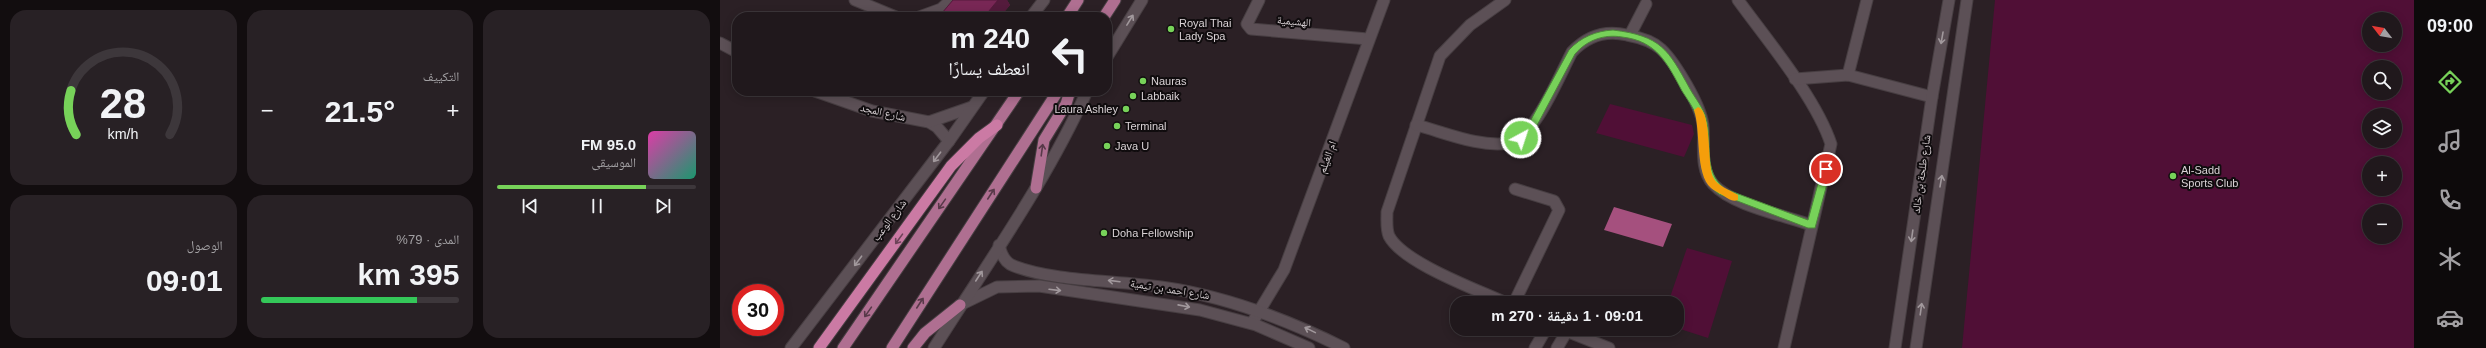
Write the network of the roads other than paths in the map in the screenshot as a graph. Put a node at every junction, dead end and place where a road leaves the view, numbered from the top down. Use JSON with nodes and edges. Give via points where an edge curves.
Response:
{"nodes":[{"id":1,"x":855,"y":0,"type":"edge"},
{"id":2,"x":951,"y":0,"type":"edge"},
{"id":3,"x":1044,"y":0,"type":"edge"},
{"id":4,"x":1078,"y":0,"type":"edge"},
{"id":5,"x":1115,"y":0,"type":"edge"},
{"id":6,"x":1142,"y":0,"type":"edge"},
{"id":7,"x":1259,"y":0,"type":"edge"},
{"id":8,"x":1384,"y":0,"type":"edge"},
{"id":9,"x":1505,"y":0,"type":"edge"},
{"id":10,"x":1738,"y":0,"type":"edge"},
{"id":11,"x":1867,"y":0,"type":"edge"},
{"id":12,"x":1949,"y":0,"type":"edge"},
{"id":13,"x":1967,"y":0,"type":"edge"},
{"id":14,"x":1646,"y":4,"type":"dead end"},
{"id":15,"x":884,"y":12,"type":"edge"},
{"id":16,"x":933,"y":12,"type":"edge"},
{"id":17,"x":1035,"y":12,"type":"edge"},
{"id":18,"x":1070,"y":12,"type":"edge"},
{"id":19,"x":1107,"y":12,"type":"edge"},
{"id":20,"x":1630,"y":35,"type":"junction"},
{"id":21,"x":1368,"y":39,"type":"junction"},
{"id":22,"x":720,"y":42,"type":"edge"},
{"id":23,"x":732,"y":49,"type":"edge"},
{"id":24,"x":1112,"y":49,"type":"edge"},
{"id":25,"x":1848,"y":75,"type":"junction"},
{"id":26,"x":1795,"y":79,"type":"junction"},
{"id":27,"x":829,"y":96,"type":"edge"},
{"id":28,"x":981,"y":96,"type":"edge"},
{"id":29,"x":1016,"y":96,"type":"edge"},
{"id":30,"x":1055,"y":96,"type":"edge"},
{"id":31,"x":1068,"y":96,"type":"edge"},
{"id":32,"x":1084,"y":96,"type":"edge"},
{"id":33,"x":1932,"y":98,"type":"junction"},
{"id":34,"x":973,"y":107,"type":"junction"},
{"id":35,"x":929,"y":122,"type":"junction"},
{"id":36,"x":997,"y":125,"type":"junction"},
{"id":37,"x":1416,"y":125,"type":"junction"},
{"id":38,"x":949,"y":141,"type":"junction"},
{"id":39,"x":1036,"y":188,"type":"junction"},
{"id":40,"x":1515,"y":189,"type":"dead end"},
{"id":41,"x":1811,"y":225,"type":"junction"},
{"id":42,"x":999,"y":245,"type":"junction"},
{"id":43,"x":1492,"y":296,"type":"edge"},
{"id":44,"x":1517,"y":296,"type":"edge"},
{"id":45,"x":960,"y":306,"type":"junction"},
{"id":46,"x":1262,"y":310,"type":"junction"},
{"id":47,"x":1252,"y":323,"type":"junction"},
{"id":48,"x":1542,"y":336,"type":"edge"},
{"id":49,"x":1561,"y":336,"type":"edge"},
{"id":50,"x":1579,"y":336,"type":"edge"},
{"id":51,"x":1341,"y":347,"type":"edge"},
{"id":52,"x":791,"y":348,"type":"edge"},
{"id":53,"x":819,"y":348,"type":"edge"},
{"id":54,"x":843,"y":348,"type":"edge"},
{"id":55,"x":892,"y":348,"type":"edge"},
{"id":56,"x":913,"y":348,"type":"edge"},
{"id":57,"x":934,"y":348,"type":"edge"},
{"id":58,"x":1309,"y":348,"type":"edge"},
{"id":59,"x":1535,"y":348,"type":"edge"},
{"id":60,"x":1556,"y":348,"type":"edge"},
{"id":61,"x":1609,"y":348,"type":"edge"},
{"id":62,"x":1784,"y":348,"type":"edge"},
{"id":63,"x":1895,"y":348,"type":"edge"},
{"id":64,"x":1916,"y":348,"type":"edge"}],
"edges":[{"from":1,"to":15,"type":"street"},
{"from":2,"to":16,"type":"street","via":[[941,9]]},
{"from":3,"to":17,"type":"street"},
{"from":4,"to":18,"type":"main road"},
{"from":5,"to":19,"type":"main road"},
{"from":24,"to":6,"type":"street","one_way":true},
{"from":7,"to":21,"type":"street","name":"الهشيمية","via":[[1247,24],[1251,29]]},
{"from":8,"to":21,"type":"street","name":"ام الغيلم"},
{"from":9,"to":37,"type":"street","via":[[1470,23],[1440,56]]},
{"from":10,"to":26,"type":"street"},
{"from":11,"to":25,"type":"street"},
{"from":12,"to":33,"type":"street","name":"شارع طلحة بن خالد","one_way":true},
{"from":64,"to":13,"type":"street","name":"شارع طلحة بن خالد","one_way":true},
{"from":14,"to":20,"type":"street"},
{"from":20,"to":37,"type":"street","via":[[1599,34],[1579,44],[1572,52],[1530,129],[1521,138],[1509,143],[1494,144]]},
{"from":20,"to":41,"type":"street","via":[[1651,43],[1667,55],[1700,112],[1706,169],[1714,185],[1731,196]]},
{"from":21,"to":46,"type":"street","name":"ام الغيلم","via":[[1284,270]]},
{"from":22,"to":23,"type":"street"},
{"from":25,"to":26,"type":"street"},
{"from":25,"to":33,"type":"street"},
{"from":26,"to":41,"type":"street","via":[[1831,144]]},
{"from":27,"to":35,"type":"street","name":"شارع المجد","via":[[872,111]]},
{"from":28,"to":34,"type":"street","name":"شارع الوعب"},
{"from":29,"to":36,"type":"main road"},
{"from":55,"to":30,"type":"main road","one_way":true},
{"from":39,"to":31,"type":"main road","one_way":true,"via":[[1042,168],[1041,150],[1044,141],[1063,110]]},
{"from":32,"to":39,"type":"street","via":[[1070,129]]},
{"from":33,"to":63,"type":"street","name":"شارع طلحة بن خالد","one_way":true},
{"from":34,"to":35,"type":"street","name":"شارع المجد"},
{"from":34,"to":38,"type":"street","name":"شارع الوعب"},
{"from":35,"to":38,"type":"street"},
{"from":36,"to":53,"type":"highway","one_way":true,"via":[[979,138],[951,166]]},
{"from":36,"to":54,"type":"main road","one_way":true},
{"from":37,"to":43,"type":"street","via":[[1387,212],[1386,227],[1390,239],[1416,259]]},
{"from":38,"to":52,"type":"street","name":"شارع الوعب","one_way":true},
{"from":39,"to":42,"type":"street"},
{"from":40,"to":44,"type":"street","via":[[1554,201],[1559,210]]},
{"from":41,"to":62,"type":"street"},
{"from":45,"to":42,"type":"street","one_way":true},
{"from":46,"to":42,"type":"street","name":"شارع احمد بن تيمية","one_way":true,"via":[[1180,290],[1025,270],[1005,261]]},
{"from":45,"to":47,"type":"street","name":"شارع احمد بن تيمية","one_way":true,"via":[[993,288],[1016,285],[1173,304],[1207,310]]},
{"from":45,"to":56,"type":"main road","via":[[930,328]]},
{"from":45,"to":57,"type":"street"},
{"from":46,"to":47,"type":"street","name":"ام الغيلم"},
{"from":51,"to":46,"type":"street","name":"شارع احمد بن تيمية","one_way":true},
{"from":47,"to":58,"type":"street","name":"شارع احمد بن تيمية"},
{"from":48,"to":59,"type":"street"},
{"from":49,"to":60,"type":"street"},
{"from":50,"to":61,"type":"street"}]}
